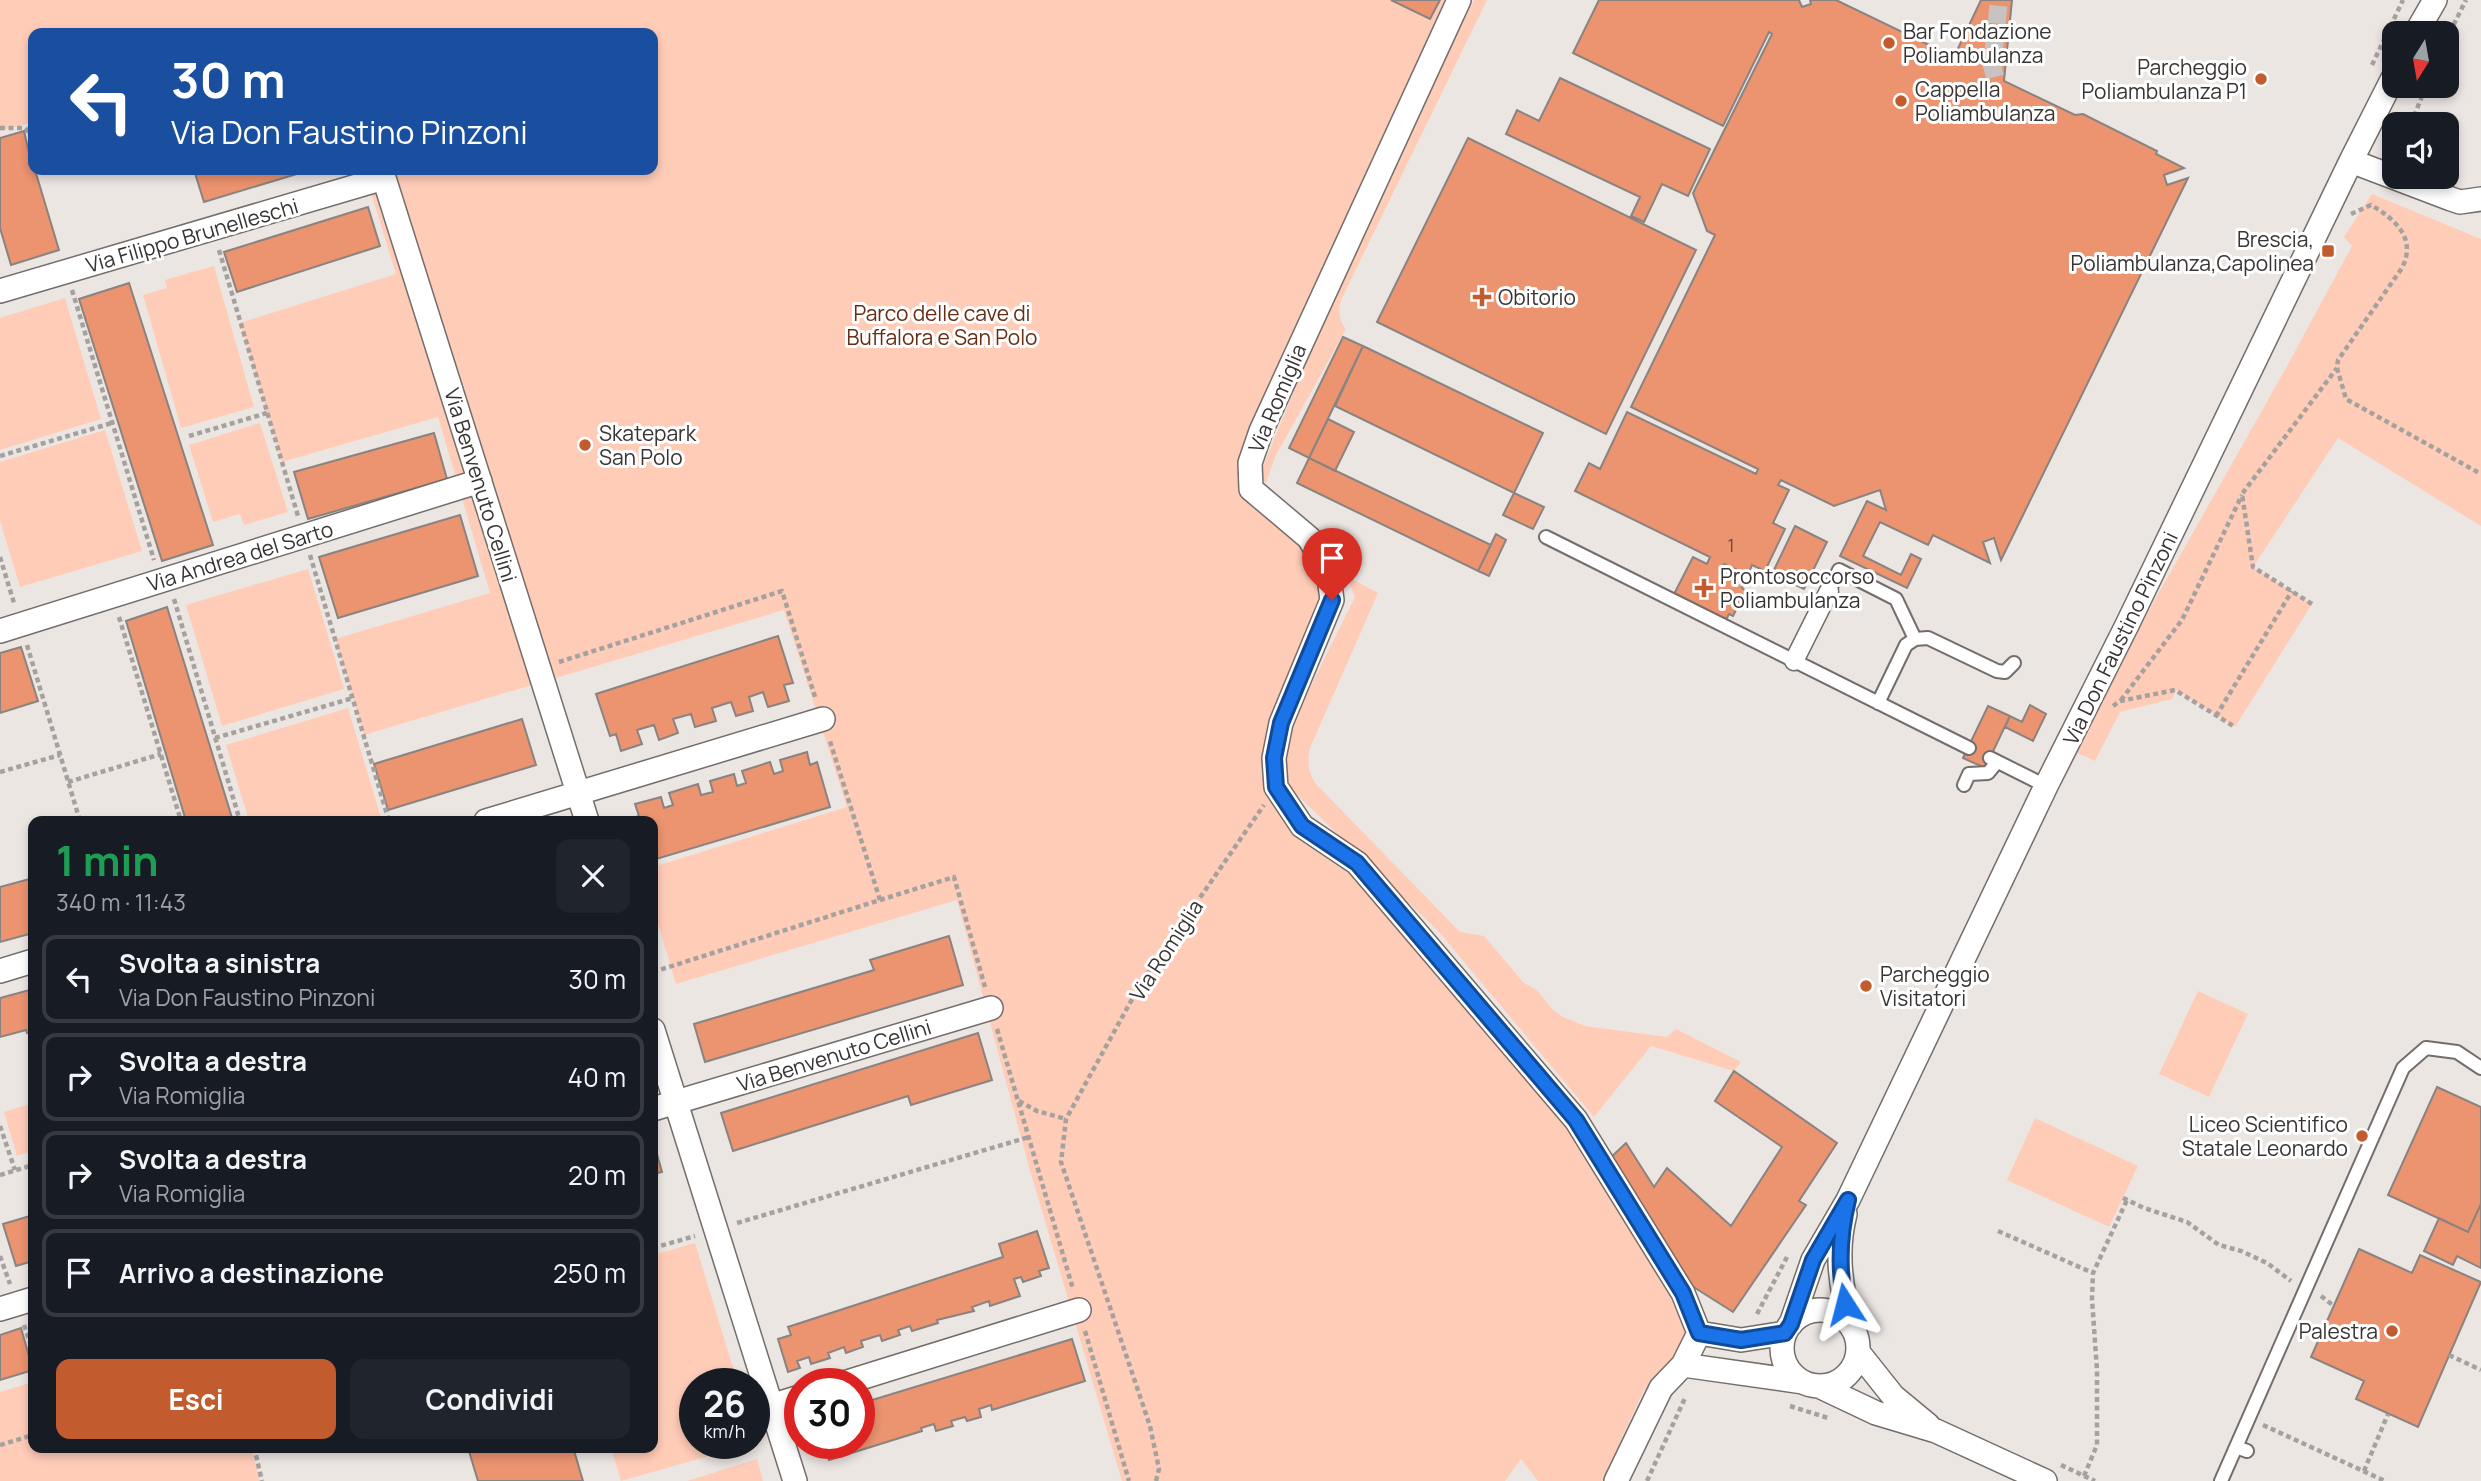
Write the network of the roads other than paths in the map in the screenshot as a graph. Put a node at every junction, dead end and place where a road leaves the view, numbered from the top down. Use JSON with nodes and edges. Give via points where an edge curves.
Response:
{"nodes":[{"id":1,"x":1459,"y":0,"type":"edge"},
{"id":2,"x":2432,"y":2,"type":"edge"},
{"id":3,"x":2422,"y":21,"type":"edge"},
{"id":4,"x":2383,"y":98,"type":"edge"},
{"id":5,"x":2351,"y":161,"type":"junction"},
{"id":6,"x":384,"y":178,"type":"joint"},
{"id":7,"x":2481,"y":199,"type":"edge"},
{"id":8,"x":0,"y":291,"type":"edge"},
{"id":9,"x":480,"y":481,"type":"junction"},
{"id":10,"x":1546,"y":537,"type":"dead end"},
{"id":11,"x":1829,"y":591,"type":"joint"},
{"id":12,"x":10,"y":628,"type":"edge"},
{"id":13,"x":1915,"y":639,"type":"junction"},
{"id":14,"x":1794,"y":661,"type":"junction"},
{"id":15,"x":2014,"y":663,"type":"dead end"},
{"id":16,"x":1878,"y":703,"type":"junction"},
{"id":17,"x":822,"y":719,"type":"road end"},
{"id":18,"x":1969,"y":747,"type":"dead end"},
{"id":19,"x":1964,"y":785,"type":"dead end"},
{"id":20,"x":2046,"y":786,"type":"junction"},
{"id":21,"x":578,"y":792,"type":"junction"},
{"id":22,"x":502,"y":816,"type":"edge"},
{"id":23,"x":585,"y":816,"type":"edge"},
{"id":24,"x":28,"y":963,"type":"edge"},
{"id":25,"x":0,"y":971,"type":"edge"},
{"id":26,"x":991,"y":1008,"type":"road end"},
{"id":27,"x":658,"y":1046,"type":"edge"},
{"id":28,"x":2481,"y":1068,"type":"edge"},
{"id":29,"x":676,"y":1102,"type":"junction"},
{"id":30,"x":658,"y":1107,"type":"edge"},
{"id":31,"x":1848,"y":1200,"type":"junction"},
{"id":32,"x":28,"y":1300,"type":"edge"},
{"id":33,"x":0,"y":1309,"type":"edge"},
{"id":34,"x":1079,"y":1310,"type":"road end"},
{"id":35,"x":1788,"y":1329,"type":"junction"},
{"id":36,"x":1853,"y":1329,"type":"junction"},
{"id":37,"x":1699,"y":1333,"type":"junction"},
{"id":38,"x":1858,"y":1352,"type":"junction"},
{"id":39,"x":1683,"y":1364,"type":"junction"},
{"id":40,"x":875,"y":1373,"type":"edge"},
{"id":41,"x":1811,"y":1384,"type":"junction"},
{"id":42,"x":784,"y":1402,"type":"edge"},
{"id":43,"x":771,"y":1406,"type":"junction"},
{"id":44,"x":1937,"y":1431,"type":"junction"},
{"id":45,"x":2048,"y":1471,"type":"edge"},
{"id":46,"x":795,"y":1481,"type":"edge"},
{"id":47,"x":1616,"y":1481,"type":"edge"},
{"id":48,"x":2221,"y":1481,"type":"edge"}],
"edges":[{"from":1,"to":37,"type":"street","name":"Via Romiglia","via":[[1250,463],[1251,489],[1309,538],[1328,570],[1332,600],[1281,723],[1274,758],[1276,787],[1302,826],[1357,863],[1576,1120],[1683,1293]]},
{"from":2,"to":3,"type":"street"},
{"from":4,"to":5,"type":"street","name":"Via Don Faustino Pinzoni"},
{"from":5,"to":7,"type":"street","via":[[2460,202]]},
{"from":5,"to":20,"type":"street","name":"Via Don Faustino Pinzoni"},
{"from":6,"to":8,"type":"street","name":"Via Filippo Brunelleschi"},
{"from":6,"to":9,"type":"street","name":"Via Benvenuto Cellini"},
{"from":9,"to":12,"type":"street","name":"Via Andrea del Sarto"},
{"from":9,"to":21,"type":"street","name":"Via Benvenuto Cellini"},
{"from":10,"to":14,"type":"lane"},
{"from":11,"to":13,"type":"lane","via":[[1839,570],[1896,599]]},
{"from":11,"to":14,"type":"street"},
{"from":13,"to":15,"type":"lane","via":[[1928,638],[1997,671],[2005,672]]},
{"from":13,"to":16,"type":"lane","via":[[1906,645]]},
{"from":14,"to":16,"type":"lane"},
{"from":16,"to":18,"type":"lane"},
{"from":17,"to":21,"type":"street"},
{"from":19,"to":20,"type":"lane","via":[[1969,774],[1988,773],[1993,760]]},
{"from":20,"to":31,"type":"street","name":"Via Don Faustino Pinzoni"},
{"from":21,"to":22,"type":"street"},
{"from":21,"to":23,"type":"street","name":"Via Benvenuto Cellini"},
{"from":24,"to":25,"type":"street"},
{"from":26,"to":29,"type":"street","name":"Via Benvenuto Cellini"},
{"from":27,"to":29,"type":"street"},
{"from":28,"to":48,"type":"lane","via":[[2457,1052],[2426,1048],[2403,1068],[2242,1449]]},
{"from":29,"to":30,"type":"street","name":"Via Benvenuto Cellini"},
{"from":29,"to":43,"type":"street"},
{"from":31,"to":35,"type":"street","name":"Via Don Faustino Pinzoni","via":[[1813,1260]]},
{"from":31,"to":36,"type":"street","name":"Via Don Faustino Pinzoni","via":[[1839,1252],[1840,1278]]},
{"from":32,"to":33,"type":"street"},
{"from":34,"to":40,"type":"street"},
{"from":35,"to":36,"type":"street","via":[[1799,1316],[1823,1310],[1835,1313]]},
{"from":35,"to":37,"type":"street","via":[[1741,1340]]},
{"from":35,"to":41,"type":"street","via":[[1783,1356],[1787,1366]]},
{"from":36,"to":38,"type":"street"},
{"from":37,"to":39,"type":"street"},
{"from":38,"to":41,"type":"street","via":[[1841,1380]]},
{"from":38,"to":44,"type":"street","via":[[1893,1396]]},
{"from":39,"to":41,"type":"street"},
{"from":39,"to":47,"type":"street","via":[[1661,1388]]},
{"from":41,"to":44,"type":"street","via":[[1876,1413]]},
{"from":42,"to":43,"type":"street"},
{"from":43,"to":46,"type":"street"},
{"from":44,"to":45,"type":"street"}]}
